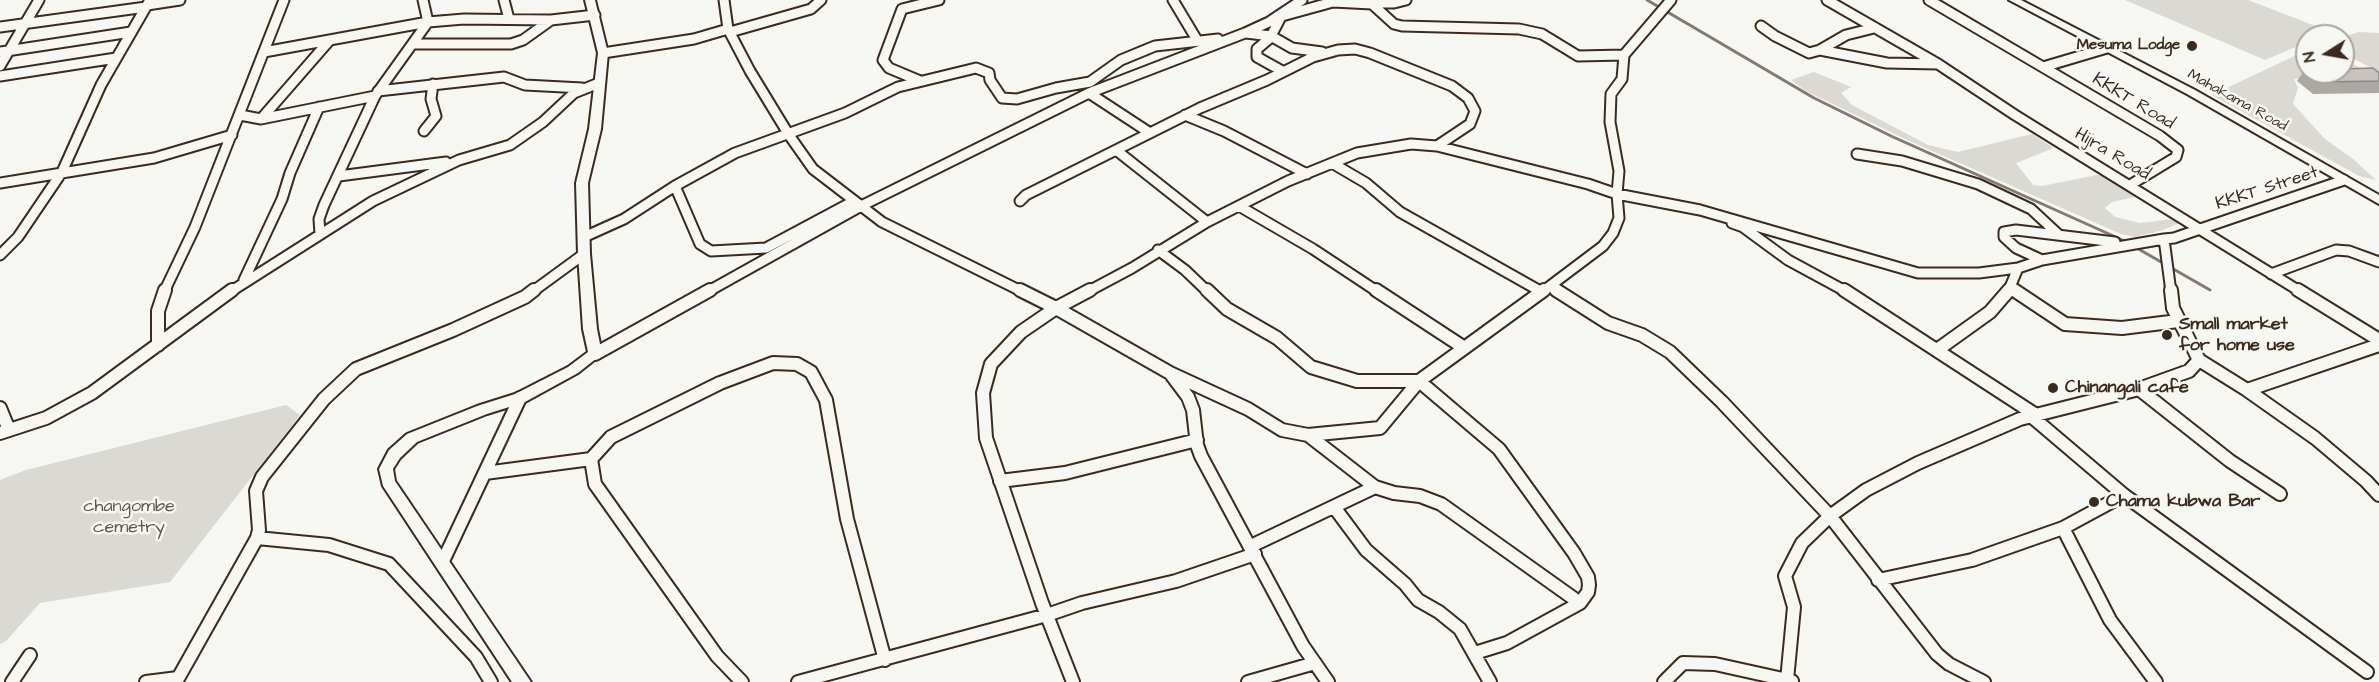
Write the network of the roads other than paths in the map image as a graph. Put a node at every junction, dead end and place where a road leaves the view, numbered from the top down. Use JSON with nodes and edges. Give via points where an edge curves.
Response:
{"nodes":[{"id":1,"x":39,"y":0,"type":"edge"},
{"id":2,"x":180,"y":0,"type":"edge"},
{"id":3,"x":284,"y":0,"type":"edge"},
{"id":4,"x":423,"y":0,"type":"edge"},
{"id":5,"x":504,"y":0,"type":"edge"},
{"id":6,"x":590,"y":0,"type":"edge"},
{"id":7,"x":724,"y":0,"type":"edge"},
{"id":8,"x":821,"y":0,"type":"edge"},
{"id":9,"x":939,"y":0,"type":"edge"},
{"id":10,"x":1173,"y":0,"type":"edge"},
{"id":11,"x":1302,"y":0,"type":"edge"},
{"id":12,"x":1406,"y":0,"type":"edge"},
{"id":13,"x":1671,"y":0,"type":"edge"},
{"id":14,"x":1827,"y":0,"type":"edge"},
{"id":15,"x":1929,"y":0,"type":"edge"},
{"id":16,"x":2014,"y":0,"type":"edge"},
{"id":17,"x":148,"y":4,"type":"edge"},
{"id":18,"x":1362,"y":4,"type":"junction"},
{"id":19,"x":1283,"y":13,"type":"junction"},
{"id":20,"x":595,"y":15,"type":"junction"},
{"id":21,"x":509,"y":19,"type":"junction"},
{"id":22,"x":551,"y":20,"type":"junction"},
{"id":23,"x":428,"y":22,"type":"junction"},
{"id":24,"x":25,"y":24,"type":"junction"},
{"id":25,"x":1761,"y":26,"type":"dead end"},
{"id":26,"x":0,"y":27,"type":"edge"},
{"id":27,"x":1874,"y":28,"type":"junction"},
{"id":28,"x":729,"y":30,"type":"junction"},
{"id":29,"x":131,"y":32,"type":"junction"},
{"id":30,"x":1245,"y":33,"type":"junction"},
{"id":31,"x":1271,"y":36,"type":"junction"},
{"id":32,"x":1227,"y":38,"type":"junction"},
{"id":33,"x":1197,"y":40,"type":"junction"},
{"id":34,"x":328,"y":41,"type":"junction"},
{"id":35,"x":414,"y":44,"type":"junction"},
{"id":36,"x":2107,"y":48,"type":"junction"},
{"id":37,"x":1820,"y":50,"type":"junction"},
{"id":38,"x":4,"y":52,"type":"edge"},
{"id":39,"x":264,"y":52,"type":"junction"},
{"id":40,"x":1331,"y":52,"type":"junction"},
{"id":41,"x":603,"y":53,"type":"junction"},
{"id":42,"x":1624,"y":55,"type":"junction"},
{"id":43,"x":116,"y":57,"type":"junction"},
{"id":44,"x":1938,"y":64,"type":"junction"},
{"id":45,"x":0,"y":66,"type":"edge"},
{"id":46,"x":2043,"y":67,"type":"junction"},
{"id":47,"x":1282,"y":71,"type":"junction"},
{"id":48,"x":0,"y":76,"type":"edge"},
{"id":49,"x":920,"y":82,"type":"junction"},
{"id":50,"x":599,"y":83,"type":"junction"},
{"id":51,"x":433,"y":84,"type":"junction"},
{"id":52,"x":582,"y":88,"type":"junction"},
{"id":53,"x":1089,"y":93,"type":"junction"},
{"id":54,"x":377,"y":94,"type":"junction"},
{"id":55,"x":319,"y":107,"type":"junction"},
{"id":56,"x":240,"y":115,"type":"junction"},
{"id":57,"x":1185,"y":115,"type":"junction"},
{"id":58,"x":261,"y":119,"type":"junction"},
{"id":59,"x":424,"y":131,"type":"dead end"},
{"id":60,"x":1150,"y":133,"type":"junction"},
{"id":61,"x":232,"y":135,"type":"junction"},
{"id":62,"x":789,"y":135,"type":"junction"},
{"id":63,"x":1437,"y":146,"type":"junction"},
{"id":64,"x":1116,"y":150,"type":"junction"},
{"id":65,"x":1857,"y":154,"type":"dead end"},
{"id":66,"x":459,"y":160,"type":"junction"},
{"id":67,"x":1332,"y":163,"type":"junction"},
{"id":68,"x":62,"y":172,"type":"junction"},
{"id":69,"x":1307,"y":174,"type":"junction"},
{"id":70,"x":339,"y":176,"type":"junction"},
{"id":71,"x":2344,"y":180,"type":"junction"},
{"id":72,"x":3,"y":183,"type":"edge"},
{"id":73,"x":2130,"y":185,"type":"junction"},
{"id":74,"x":675,"y":186,"type":"junction"},
{"id":75,"x":1617,"y":194,"type":"junction"},
{"id":76,"x":2379,"y":200,"type":"edge"},
{"id":77,"x":1020,"y":201,"type":"dead end"},
{"id":78,"x":858,"y":203,"type":"junction"},
{"id":79,"x":1239,"y":206,"type":"junction"},
{"id":80,"x":1700,"y":210,"type":"junction"},
{"id":81,"x":1208,"y":222,"type":"junction"},
{"id":82,"x":2199,"y":229,"type":"junction"},
{"id":83,"x":320,"y":234,"type":"junction"},
{"id":84,"x":2059,"y":235,"type":"junction"},
{"id":85,"x":584,"y":237,"type":"junction"},
{"id":86,"x":2164,"y":239,"type":"junction"},
{"id":87,"x":2128,"y":245,"type":"junction"},
{"id":88,"x":1158,"y":250,"type":"junction"},
{"id":89,"x":584,"y":254,"type":"junction"},
{"id":90,"x":0,"y":255,"type":"edge"},
{"id":91,"x":2042,"y":260,"type":"junction"},
{"id":92,"x":2379,"y":262,"type":"edge"},
{"id":93,"x":2018,"y":268,"type":"junction"},
{"id":94,"x":2271,"y":274,"type":"junction"},
{"id":95,"x":244,"y":281,"type":"junction"},
{"id":96,"x":1545,"y":288,"type":"junction"},
{"id":97,"x":2011,"y":288,"type":"junction"},
{"id":98,"x":1056,"y":308,"type":"junction"},
{"id":99,"x":2178,"y":321,"type":"junction"},
{"id":100,"x":2379,"y":340,"type":"edge"},
{"id":101,"x":158,"y":345,"type":"junction"},
{"id":102,"x":2379,"y":345,"type":"edge"},
{"id":103,"x":1463,"y":347,"type":"junction"},
{"id":104,"x":1936,"y":350,"type":"junction"},
{"id":105,"x":595,"y":354,"type":"junction"},
{"id":106,"x":2199,"y":360,"type":"junction"},
{"id":107,"x":1170,"y":373,"type":"junction"},
{"id":108,"x":1419,"y":381,"type":"junction"},
{"id":109,"x":2139,"y":389,"type":"junction"},
{"id":110,"x":2247,"y":390,"type":"junction"},
{"id":111,"x":520,"y":398,"type":"junction"},
{"id":112,"x":0,"y":408,"type":"edge"},
{"id":113,"x":2033,"y":416,"type":"junction"},
{"id":114,"x":4,"y":432,"type":"edge"},
{"id":115,"x":1308,"y":435,"type":"junction"},
{"id":116,"x":1197,"y":440,"type":"junction"},
{"id":117,"x":591,"y":459,"type":"junction"},
{"id":118,"x":485,"y":473,"type":"junction"},
{"id":119,"x":1000,"y":481,"type":"junction"},
{"id":120,"x":1375,"y":487,"type":"junction"},
{"id":121,"x":2280,"y":494,"type":"dead end"},
{"id":122,"x":2124,"y":495,"type":"junction"},
{"id":123,"x":2379,"y":495,"type":"edge"},
{"id":124,"x":1334,"y":507,"type":"junction"},
{"id":125,"x":1830,"y":516,"type":"junction"},
{"id":126,"x":2063,"y":528,"type":"junction"},
{"id":127,"x":257,"y":538,"type":"junction"},
{"id":128,"x":1253,"y":550,"type":"junction"},
{"id":129,"x":443,"y":561,"type":"junction"},
{"id":130,"x":1878,"y":580,"type":"junction"},
{"id":131,"x":1580,"y":603,"type":"junction"},
{"id":132,"x":1047,"y":615,"type":"junction"},
{"id":133,"x":1475,"y":653,"type":"junction"},
{"id":134,"x":30,"y":655,"type":"dead end"},
{"id":135,"x":885,"y":660,"type":"junction"},
{"id":136,"x":1315,"y":663,"type":"junction"},
{"id":137,"x":2367,"y":672,"type":"dead end"},
{"id":138,"x":177,"y":680,"type":"edge"},
{"id":139,"x":1790,"y":681,"type":"edge"},
{"id":140,"x":12,"y":682,"type":"edge"},
{"id":141,"x":146,"y":682,"type":"edge"},
{"id":142,"x":491,"y":682,"type":"edge"},
{"id":143,"x":522,"y":682,"type":"edge"},
{"id":144,"x":742,"y":682,"type":"edge"},
{"id":145,"x":798,"y":682,"type":"edge"},
{"id":146,"x":1073,"y":682,"type":"edge"},
{"id":147,"x":1248,"y":682,"type":"edge"},
{"id":148,"x":1328,"y":682,"type":"edge"},
{"id":149,"x":1490,"y":682,"type":"edge"},
{"id":150,"x":1664,"y":682,"type":"edge"},
{"id":151,"x":1984,"y":682,"type":"edge"},
{"id":152,"x":2156,"y":682,"type":"edge"}],
"edges":[{"from":1,"to":24,"type":"street"},
{"from":2,"to":17,"type":"street"},
{"from":3,"to":39,"type":"street"},
{"from":4,"to":23,"type":"street"},
{"from":5,"to":21,"type":"street"},
{"from":6,"to":20,"type":"street"},
{"from":7,"to":28,"type":"street"},
{"from":8,"to":28,"type":"street","via":[[811,9]]},
{"from":9,"to":49,"type":"street","via":[[902,9],[884,60],[889,68]]},
{"from":10,"to":33,"type":"street"},
{"from":11,"to":19,"type":"street"},
{"from":12,"to":18,"type":"street"},
{"from":13,"to":42,"type":"street"},
{"from":14,"to":27,"type":"street","name":"Hijra Road"},
{"from":15,"to":46,"type":"street"},
{"from":16,"to":36,"type":"street","name":"Mahakama Road"},
{"from":17,"to":24,"type":"street"},
{"from":17,"to":29,"type":"street"},
{"from":18,"to":19,"type":"street","via":[[1334,3]]},
{"from":18,"to":42,"type":"street","via":[[1372,4],[1394,24],[1402,26],[1520,29],[1542,34],[1578,56]]},
{"from":19,"to":30,"type":"street"},
{"from":19,"to":31,"type":"street"},
{"from":20,"to":22,"type":"street"},
{"from":20,"to":41,"type":"street"},
{"from":21,"to":22,"type":"street"},
{"from":21,"to":23,"type":"street"},
{"from":22,"to":35,"type":"street","via":[[511,44]]},
{"from":23,"to":34,"type":"street"},
{"from":23,"to":35,"type":"street"},
{"from":24,"to":26,"type":"street"},
{"from":24,"to":38,"type":"street"},
{"from":25,"to":37,"type":"street","via":[[1809,53]]},
{"from":27,"to":37,"type":"street","via":[[1846,35]]},
{"from":27,"to":44,"type":"street","name":"Hijra Road"},
{"from":28,"to":41,"type":"street"},
{"from":28,"to":62,"type":"street"},
{"from":29,"to":38,"type":"street"},
{"from":29,"to":43,"type":"street"},
{"from":30,"to":31,"type":"street"},
{"from":30,"to":32,"type":"street"},
{"from":31,"to":40,"type":"street","via":[[1292,48]]},
{"from":31,"to":47,"type":"street","via":[[1257,49],[1257,57]]},
{"from":32,"to":33,"type":"street"},
{"from":32,"to":53,"type":"street"},
{"from":33,"to":49,"type":"street","via":[[1149,48],[1121,60],[1090,82],[1017,99],[1002,98],[989,73],[981,69]]},
{"from":34,"to":39,"type":"street"},
{"from":34,"to":58,"type":"street"},
{"from":35,"to":54,"type":"street"},
{"from":36,"to":46,"type":"street","name":"KKKT Road"},
{"from":36,"to":71,"type":"street","name":"Mahakama Road"},
{"from":37,"to":44,"type":"street","via":[[1887,63]]},
{"from":38,"to":45,"type":"street"},
{"from":39,"to":56,"type":"street"},
{"from":40,"to":47,"type":"street"},
{"from":40,"to":63,"type":"street","via":[[1355,49],[1370,53],[1460,91],[1474,106],[1474,117]]},
{"from":41,"to":50,"type":"street"},
{"from":42,"to":75,"type":"street","via":[[1622,79],[1611,94],[1609,106],[1619,171]]},
{"from":43,"to":48,"type":"street"},
{"from":43,"to":68,"type":"street"},
{"from":44,"to":73,"type":"street","name":"Hijra Road"},
{"from":46,"to":73,"type":"street","name":"KKKT Road","via":[[2178,150],[2176,157]]},
{"from":47,"to":57,"type":"street"},
{"from":49,"to":62,"type":"street","via":[[898,87]]},
{"from":50,"to":52,"type":"street"},
{"from":50,"to":85,"type":"street","via":[[595,129],[582,183]]},
{"from":51,"to":52,"type":"street","via":[[504,77],[525,86]]},
{"from":51,"to":54,"type":"street"},
{"from":51,"to":59,"type":"street","via":[[431,99],[436,116]]},
{"from":52,"to":66,"type":"street","via":[[521,139],[502,149]]},
{"from":53,"to":60,"type":"street"},
{"from":53,"to":78,"type":"street"},
{"from":54,"to":55,"type":"street"},
{"from":54,"to":70,"type":"street"},
{"from":55,"to":58,"type":"street"},
{"from":55,"to":95,"type":"street"},
{"from":56,"to":58,"type":"street"},
{"from":56,"to":61,"type":"street"},
{"from":57,"to":60,"type":"street"},
{"from":57,"to":69,"type":"street"},
{"from":60,"to":64,"type":"street"},
{"from":61,"to":68,"type":"street","via":[[154,158]]},
{"from":61,"to":101,"type":"street","via":[[195,227],[168,281],[158,311]]},
{"from":62,"to":74,"type":"street","via":[[735,153]]},
{"from":62,"to":78,"type":"street","via":[[813,169]]},
{"from":63,"to":67,"type":"street","via":[[1386,146]]},
{"from":63,"to":75,"type":"street"},
{"from":64,"to":77,"type":"street"},
{"from":64,"to":81,"type":"street"},
{"from":65,"to":84,"type":"street","via":[[1902,161],[1978,184],[2031,208]]},
{"from":66,"to":70,"type":"street"},
{"from":66,"to":83,"type":"street","via":[[373,201]]},
{"from":67,"to":69,"type":"street"},
{"from":67,"to":96,"type":"street","via":[[1366,183],[1400,212]]},
{"from":68,"to":72,"type":"street"},
{"from":68,"to":90,"type":"street","via":[[18,237]]},
{"from":69,"to":79,"type":"street"},
{"from":70,"to":83,"type":"street","via":[[319,219]]},
{"from":71,"to":76,"type":"street","name":"Mahakama Road"},
{"from":71,"to":82,"type":"street","name":"KKKT Street"},
{"from":73,"to":82,"type":"street","name":"Hijra Road"},
{"from":74,"to":78,"type":"street","via":[[700,244],[711,251],[766,248]]},
{"from":74,"to":85,"type":"street","via":[[624,219]]},
{"from":75,"to":80,"type":"street"},
{"from":75,"to":96,"type":"street","via":[[1618,218],[1613,233],[1602,246]]},
{"from":78,"to":98,"type":"street","via":[[882,222]]},
{"from":78,"to":105,"type":"street"},
{"from":79,"to":81,"type":"street"},
{"from":79,"to":103,"type":"street","via":[[1313,249]]},
{"from":80,"to":93,"type":"street","name":"KKKT Street","via":[[1917,273],[1979,273]]},
{"from":80,"to":104,"type":"street","via":[[1743,228],[1788,260],[1846,291]]},
{"from":81,"to":88,"type":"street"},
{"from":82,"to":86,"type":"street","name":"KKKT Street"},
{"from":82,"to":94,"type":"street","name":"Hijra Road"},
{"from":83,"to":95,"type":"street"},
{"from":84,"to":87,"type":"street"},
{"from":84,"to":91,"type":"street","via":[[2004,232],[2016,248]]},
{"from":85,"to":89,"type":"street"},
{"from":86,"to":87,"type":"street","name":"KKKT Street"},
{"from":86,"to":99,"type":"street"},
{"from":87,"to":91,"type":"street","name":"KKKT Street"},
{"from":88,"to":98,"type":"street"},
{"from":88,"to":108,"type":"street","via":[[1227,309],[1278,338],[1311,367],[1357,381]]},
{"from":89,"to":105,"type":"street"},
{"from":89,"to":127,"type":"street","via":[[525,297],[356,369],[324,399],[262,477],[256,491],[260,530]]},
{"from":91,"to":93,"type":"street","name":"KKKT Street"},
{"from":92,"to":94,"type":"street","via":[[2337,250]]},
{"from":93,"to":97,"type":"street"},
{"from":94,"to":100,"type":"street","name":"Hijra Road"},
{"from":95,"to":101,"type":"street"},
{"from":96,"to":103,"type":"street"},
{"from":96,"to":125,"type":"street","via":[[1670,352]]},
{"from":97,"to":99,"type":"street","via":[[2065,324],[2122,328]]},
{"from":97,"to":104,"type":"street","via":[[1990,312]]},
{"from":98,"to":107,"type":"street"},
{"from":98,"to":119,"type":"street","via":[[1021,332],[991,364],[983,393],[986,438]]},
{"from":99,"to":106,"type":"street"},
{"from":101,"to":114,"type":"street","via":[[69,407]]},
{"from":102,"to":110,"type":"street"},
{"from":103,"to":108,"type":"street"},
{"from":104,"to":113,"type":"street"},
{"from":105,"to":111,"type":"street"},
{"from":106,"to":109,"type":"street","via":[[2189,371]]},
{"from":106,"to":110,"type":"street"},
{"from":107,"to":115,"type":"street","via":[[1248,409],[1275,427]]},
{"from":107,"to":116,"type":"street","via":[[1191,403]]},
{"from":108,"to":115,"type":"street","via":[[1380,428]]},
{"from":108,"to":131,"type":"street","via":[[1499,449],[1588,577],[1588,592]]},
{"from":109,"to":113,"type":"street"},
{"from":109,"to":121,"type":"street","via":[[2229,461]]},
{"from":110,"to":123,"type":"street","via":[[2315,438]]},
{"from":111,"to":118,"type":"street"},
{"from":111,"to":129,"type":"street","via":[[412,438],[388,462],[388,482]]},
{"from":112,"to":114,"type":"street"},
{"from":113,"to":122,"type":"street"},
{"from":113,"to":125,"type":"street","via":[[1918,463],[1866,490]]},
{"from":115,"to":120,"type":"street"},
{"from":116,"to":119,"type":"street","via":[[1065,473]]},
{"from":116,"to":128,"type":"street","via":[[1201,456]]},
{"from":117,"to":118,"type":"street"},
{"from":117,"to":135,"type":"street","via":[[611,437],[741,375],[773,363],[796,364],[811,372],[826,400],[847,519]]},
{"from":117,"to":144,"type":"street","via":[[595,484],[717,656]]},
{"from":118,"to":129,"type":"street"},
{"from":119,"to":132,"type":"street"},
{"from":120,"to":124,"type":"street"},
{"from":120,"to":131,"type":"street","via":[[1441,504]]},
{"from":122,"to":126,"type":"street"},
{"from":122,"to":137,"type":"street"},
{"from":124,"to":128,"type":"street"},
{"from":124,"to":133,"type":"street","via":[[1366,550],[1418,600],[1460,629]]},
{"from":125,"to":130,"type":"street"},
{"from":125,"to":139,"type":"street","via":[[1802,543],[1785,576],[1794,607]]},
{"from":126,"to":130,"type":"street","via":[[1972,560]]},
{"from":126,"to":152,"type":"street","via":[[2110,620]]},
{"from":127,"to":138,"type":"street"},
{"from":127,"to":142,"type":"street","via":[[329,545],[389,564],[476,657]]},
{"from":128,"to":132,"type":"street","via":[[1176,581]]},
{"from":128,"to":136,"type":"street"},
{"from":129,"to":143,"type":"street"},
{"from":130,"to":151,"type":"street","via":[[1937,654]]},
{"from":131,"to":133,"type":"street","via":[[1507,643]]},
{"from":132,"to":135,"type":"street"},
{"from":132,"to":146,"type":"street"},
{"from":133,"to":149,"type":"street"},
{"from":134,"to":140,"type":"street"},
{"from":135,"to":145,"type":"street"},
{"from":136,"to":147,"type":"street"},
{"from":136,"to":148,"type":"street"},
{"from":138,"to":141,"type":"street"},
{"from":139,"to":150,"type":"street","via":[[1715,664],[1683,663]]}]}
